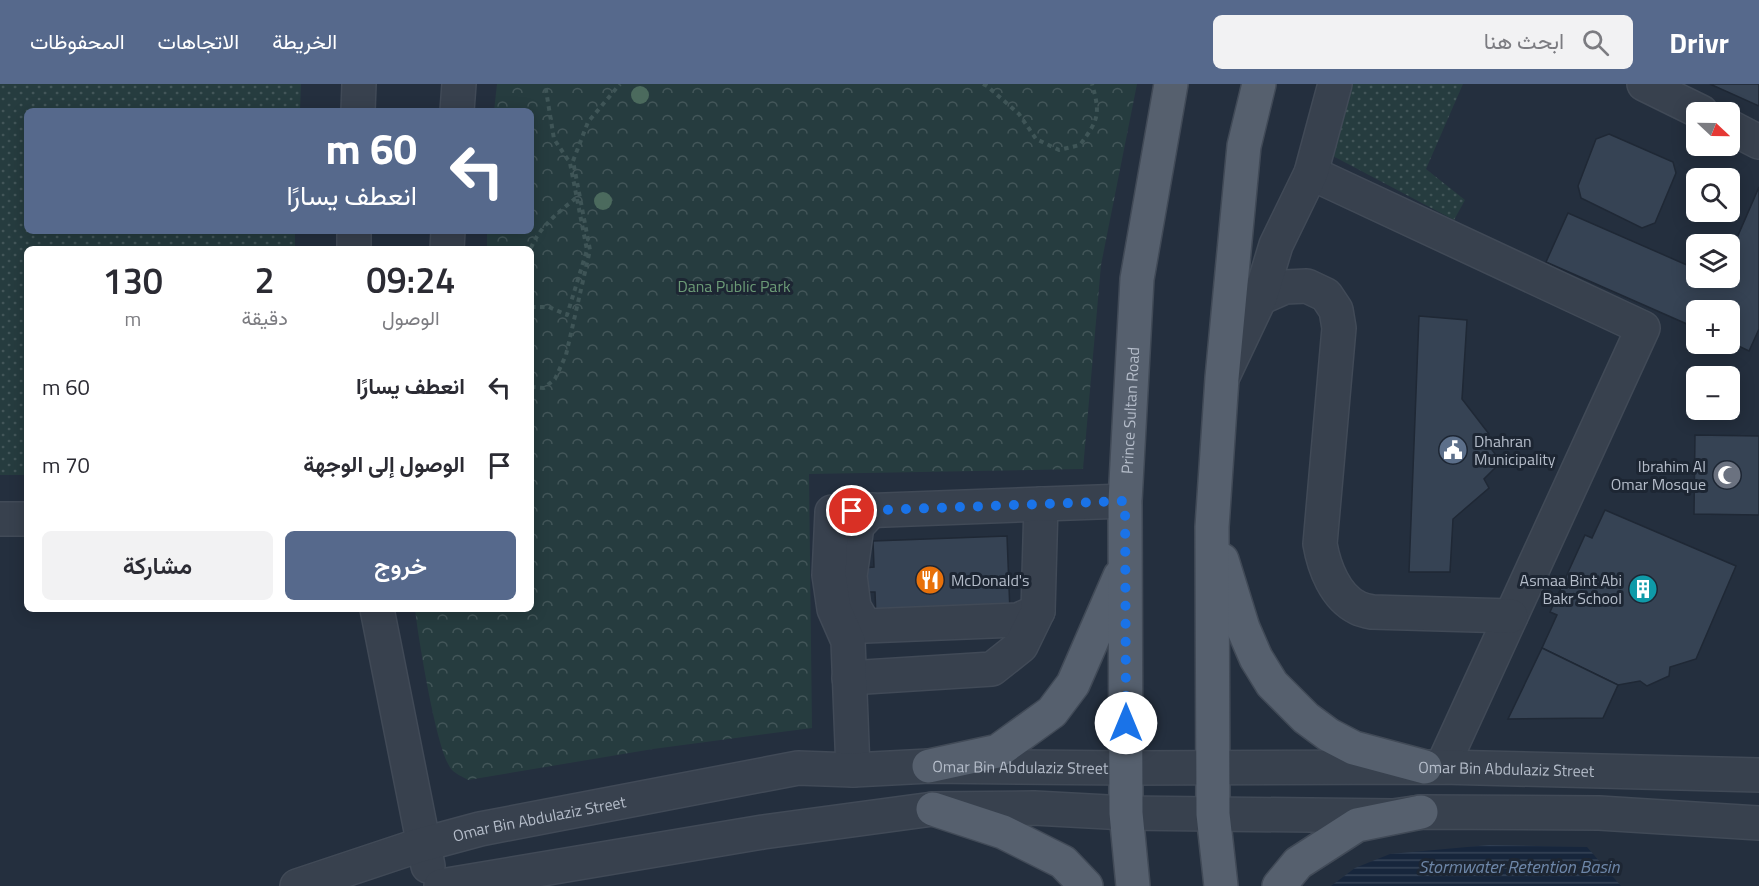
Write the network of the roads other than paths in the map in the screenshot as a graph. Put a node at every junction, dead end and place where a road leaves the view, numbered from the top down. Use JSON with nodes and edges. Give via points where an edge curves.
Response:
{"nodes":[{"id":1,"x":359,"y":84,"type":"edge"},
{"id":2,"x":459,"y":84,"type":"edge"},
{"id":3,"x":1172,"y":84,"type":"edge"},
{"id":4,"x":1259,"y":84,"type":"edge"},
{"id":5,"x":1335,"y":84,"type":"edge"},
{"id":6,"x":1644,"y":84,"type":"edge"},
{"id":7,"x":1686,"y":105,"type":"edge"},
{"id":8,"x":358,"y":108,"type":"edge"},
{"id":9,"x":457,"y":108,"type":"edge"},
{"id":10,"x":1740,"y":132,"type":"edge"},
{"id":11,"x":1759,"y":142,"type":"edge"},
{"id":12,"x":1311,"y":173,"type":"junction"},
{"id":13,"x":1260,"y":298,"type":"junction"},
{"id":14,"x":1222,"y":378,"type":"junction"},
{"id":15,"x":1125,"y":501,"type":"junction"},
{"id":16,"x":1041,"y":504,"type":"junction"},
{"id":17,"x":872,"y":510,"type":"junction"},
{"id":18,"x":1212,"y":527,"type":"junction"},
{"id":19,"x":1125,"y":563,"type":"junction"},
{"id":20,"x":1038,"y":611,"type":"junction"},
{"id":21,"x":378,"y":612,"type":"edge"},
{"id":22,"x":1511,"y":616,"type":"junction"},
{"id":23,"x":849,"y":678,"type":"junction"},
{"id":24,"x":930,"y":766,"type":"junction"},
{"id":25,"x":1434,"y":767,"type":"junction"},
{"id":26,"x":1127,"y":768,"type":"junction"},
{"id":27,"x":1213,"y":768,"type":"junction"},
{"id":28,"x":854,"y":770,"type":"junction"},
{"id":29,"x":1759,"y":775,"type":"edge"},
{"id":30,"x":933,"y":809,"type":"junction"},
{"id":31,"x":1421,"y":812,"type":"junction"},
{"id":32,"x":1126,"y":813,"type":"junction"},
{"id":33,"x":1213,"y":814,"type":"junction"},
{"id":34,"x":1759,"y":824,"type":"edge"},
{"id":35,"x":424,"y":844,"type":"junction"},
{"id":36,"x":297,"y":886,"type":"edge"},
{"id":37,"x":432,"y":886,"type":"edge"},
{"id":38,"x":441,"y":886,"type":"edge"},
{"id":39,"x":1086,"y":886,"type":"edge"},
{"id":40,"x":1133,"y":886,"type":"edge"},
{"id":41,"x":1221,"y":886,"type":"edge"},
{"id":42,"x":1279,"y":886,"type":"edge"}],
"edges":[{"from":1,"to":8,"type":"street"},
{"from":2,"to":9,"type":"street"},
{"from":3,"to":15,"type":"main road","name":"Prince Sultan Road","via":[[1137,279]]},
{"from":4,"to":14,"type":"main road","via":[[1244,146]]},
{"from":5,"to":12,"type":"street"},
{"from":6,"to":7,"type":"street"},
{"from":10,"to":11,"type":"street"},
{"from":12,"to":13,"type":"street","via":[[1276,245]]},
{"from":12,"to":22,"type":"street","via":[[1643,328]]},
{"from":13,"to":14,"type":"street"},
{"from":13,"to":22,"type":"street","via":[[1285,288],[1307,286],[1326,295],[1336,310],[1339,328],[1320,544],[1322,559],[1340,595],[1358,608],[1372,612]]},
{"from":14,"to":18,"type":"main road"},
{"from":15,"to":16,"type":"street"},
{"from":15,"to":19,"type":"main road","name":"Prince Sultan Road"},
{"from":16,"to":17,"type":"street"},
{"from":16,"to":20,"type":"street"},
{"from":17,"to":20,"type":"street","via":[[857,526],[850,576],[854,607],[865,626],[1018,620]]},
{"from":17,"to":23,"type":"street","via":[[832,512],[830,575],[834,609],[848,641]]},
{"from":18,"to":25,"type":"main road","via":[[1243,628],[1272,684],[1306,718],[1354,748]]},
{"from":18,"to":27,"type":"main road"},
{"from":19,"to":24,"type":"main road","via":[[1073,684],[1052,712],[998,751]]},
{"from":19,"to":26,"type":"main road","name":"Prince Sultan Road"},
{"from":20,"to":23,"type":"street","via":[[1021,646],[992,669]]},
{"from":21,"to":35,"type":"street"},
{"from":22,"to":25,"type":"street"},
{"from":23,"to":28,"type":"street"},
{"from":24,"to":26,"type":"street","name":"Omar Bin Abdulaziz Street"},
{"from":24,"to":28,"type":"street","name":"Omar Bin Abdulaziz Street"},
{"from":25,"to":27,"type":"street","name":"Omar Bin Abdulaziz Street"},
{"from":25,"to":29,"type":"street","name":"Omar Bin Abdulaziz Street"},
{"from":26,"to":27,"type":"street","name":"Omar Bin Abdulaziz Street"},
{"from":26,"to":32,"type":"main road","name":"Prince Sultan Road"},
{"from":27,"to":33,"type":"main road"},
{"from":28,"to":35,"type":"street","name":"Omar Bin Abdulaziz Street","via":[[798,768],[480,829]]},
{"from":30,"to":32,"type":"street","via":[[1034,808]]},
{"from":30,"to":38,"type":"street","via":[[763,832]]},
{"from":30,"to":39,"type":"main road","via":[[1003,832],[1064,862]]},
{"from":31,"to":33,"type":"street","via":[[1393,816]]},
{"from":31,"to":34,"type":"street","via":[[1599,813]]},
{"from":31,"to":42,"type":"main road","via":[[1357,825],[1298,862]]},
{"from":32,"to":33,"type":"street"},
{"from":32,"to":40,"type":"main road","name":"Prince Sultan Road"},
{"from":33,"to":41,"type":"main road"},
{"from":35,"to":36,"type":"street","name":"Omar Bin Abdulaziz Street"},
{"from":35,"to":37,"type":"street"}]}
